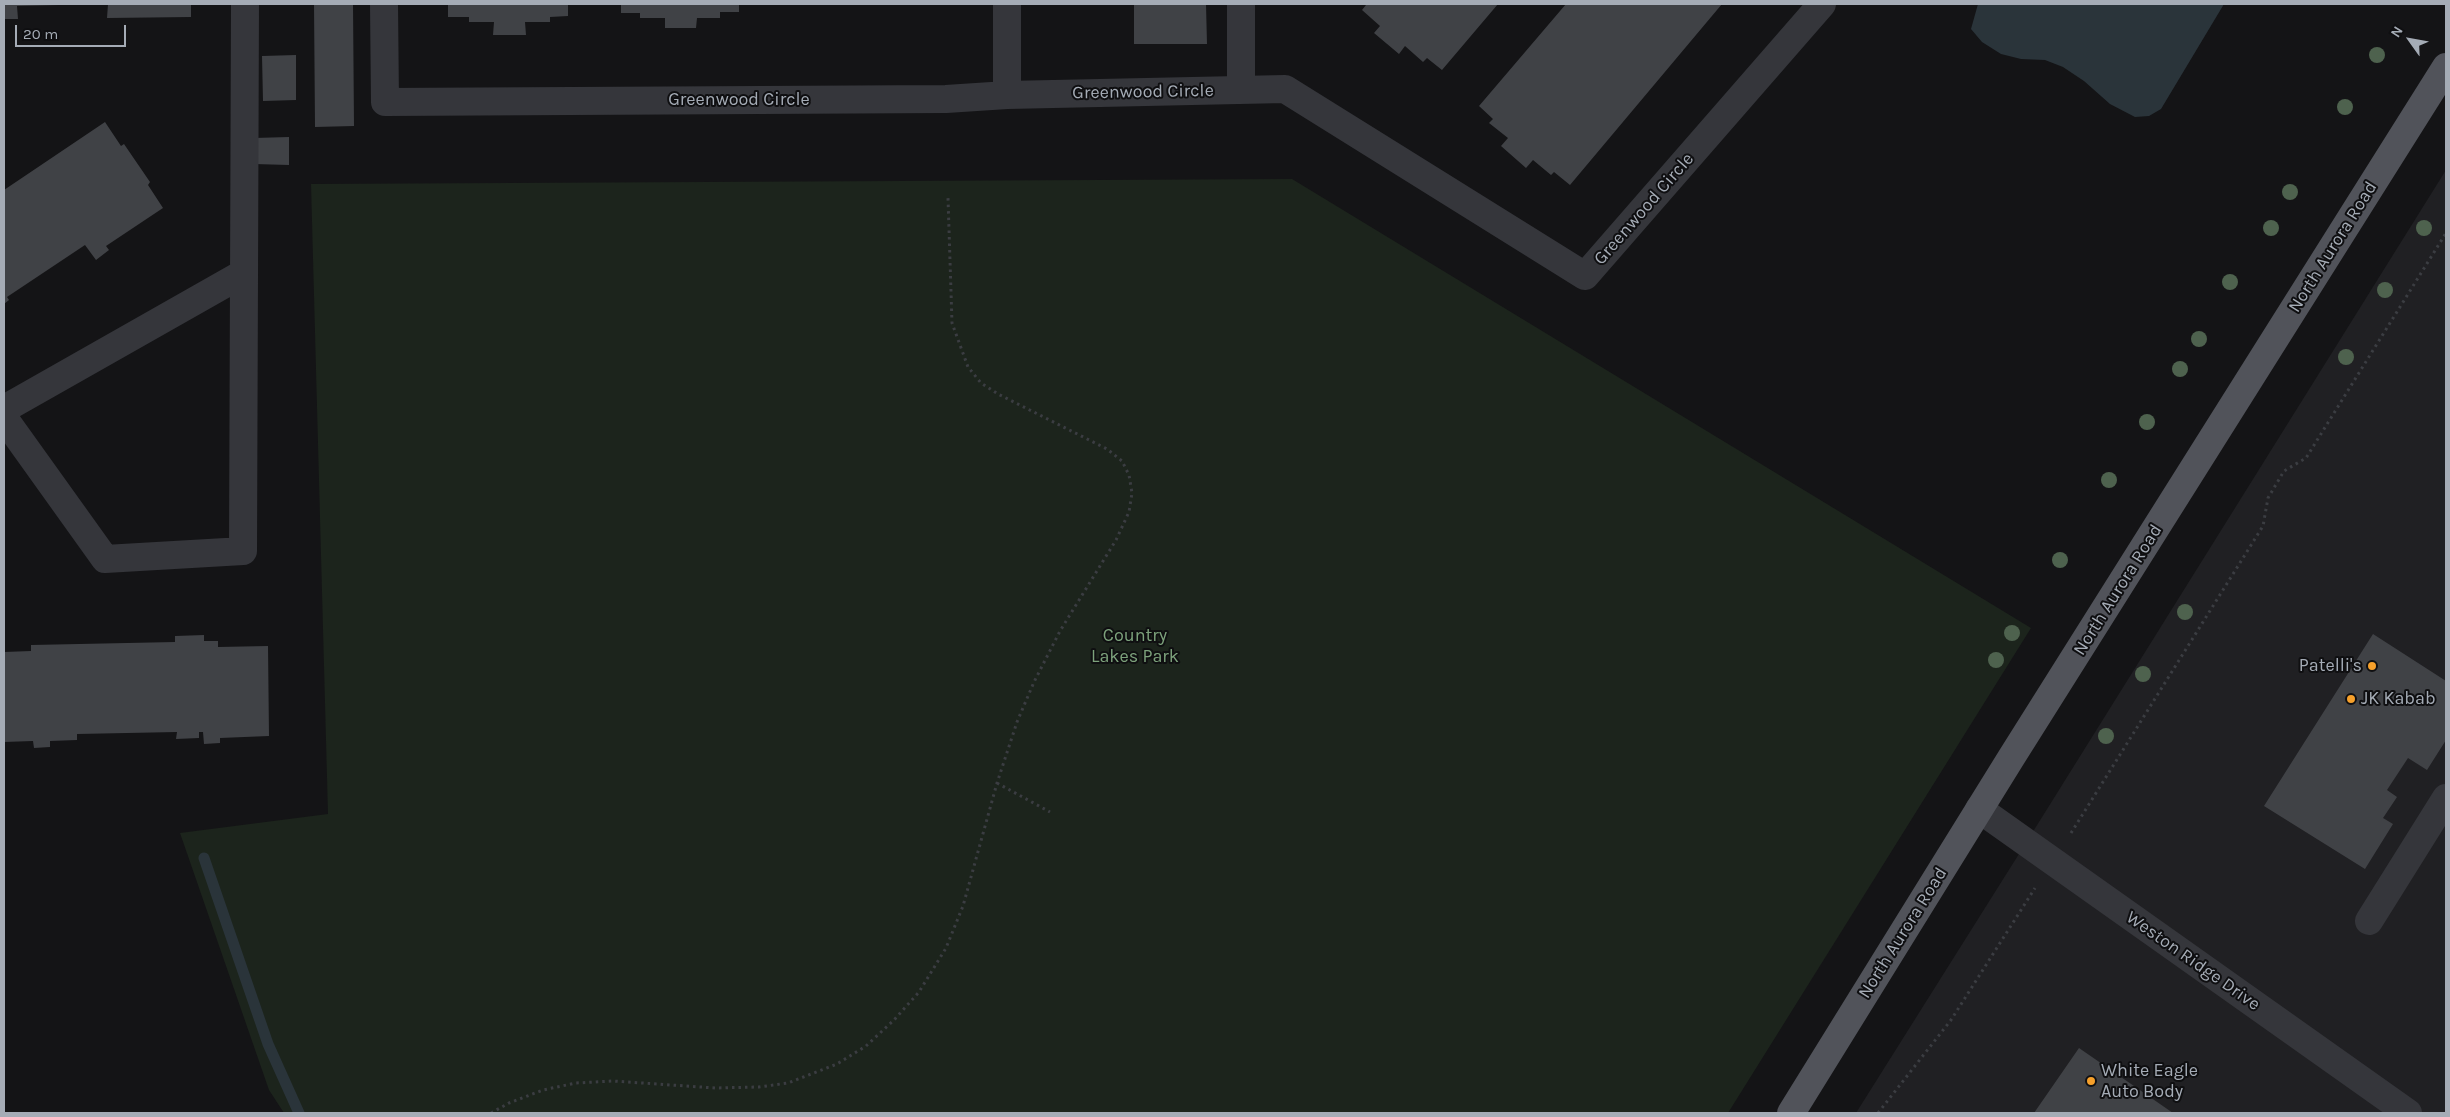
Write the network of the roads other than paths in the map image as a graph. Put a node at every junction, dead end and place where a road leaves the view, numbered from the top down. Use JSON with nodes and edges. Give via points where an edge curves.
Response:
{"nodes":[{"id":1,"x":245,"y":4,"type":"edge"},
{"id":2,"x":384,"y":4,"type":"edge"},
{"id":3,"x":1007,"y":4,"type":"edge"},
{"id":4,"x":1241,"y":4,"type":"edge"},
{"id":5,"x":1822,"y":4,"type":"edge"},
{"id":6,"x":2446,"y":67,"type":"edge"},
{"id":7,"x":1242,"y":90,"type":"junction"},
{"id":8,"x":1008,"y":95,"type":"junction"},
{"id":9,"x":244,"y":273,"type":"junction"},
{"id":10,"x":4,"y":409,"type":"edge"},
{"id":11,"x":4,"y":418,"type":"edge"},
{"id":12,"x":2446,"y":798,"type":"edge"},
{"id":13,"x":1979,"y":809,"type":"junction"},
{"id":14,"x":2369,"y":921,"type":"dead end"},
{"id":15,"x":1791,"y":1113,"type":"edge"},
{"id":16,"x":2408,"y":1113,"type":"edge"}],
"edges":[{"from":1,"to":9,"type":"street"},
{"from":2,"to":8,"type":"street","name":"Greenwood Circle","via":[[385,102],[936,99]]},
{"from":3,"to":8,"type":"street"},
{"from":4,"to":7,"type":"street"},
{"from":5,"to":7,"type":"street","name":"Greenwood Circle","via":[[1585,276],[1286,89]]},
{"from":6,"to":13,"type":"main road","name":"North Aurora Road"},
{"from":7,"to":8,"type":"street","name":"Greenwood Circle"},
{"from":9,"to":10,"type":"street"},
{"from":9,"to":11,"type":"street","via":[[243,551],[105,558]]},
{"from":12,"to":14,"type":"street"},
{"from":13,"to":15,"type":"main road","name":"North Aurora Road"},
{"from":13,"to":16,"type":"street","name":"Weston Ridge Drive"}]}
